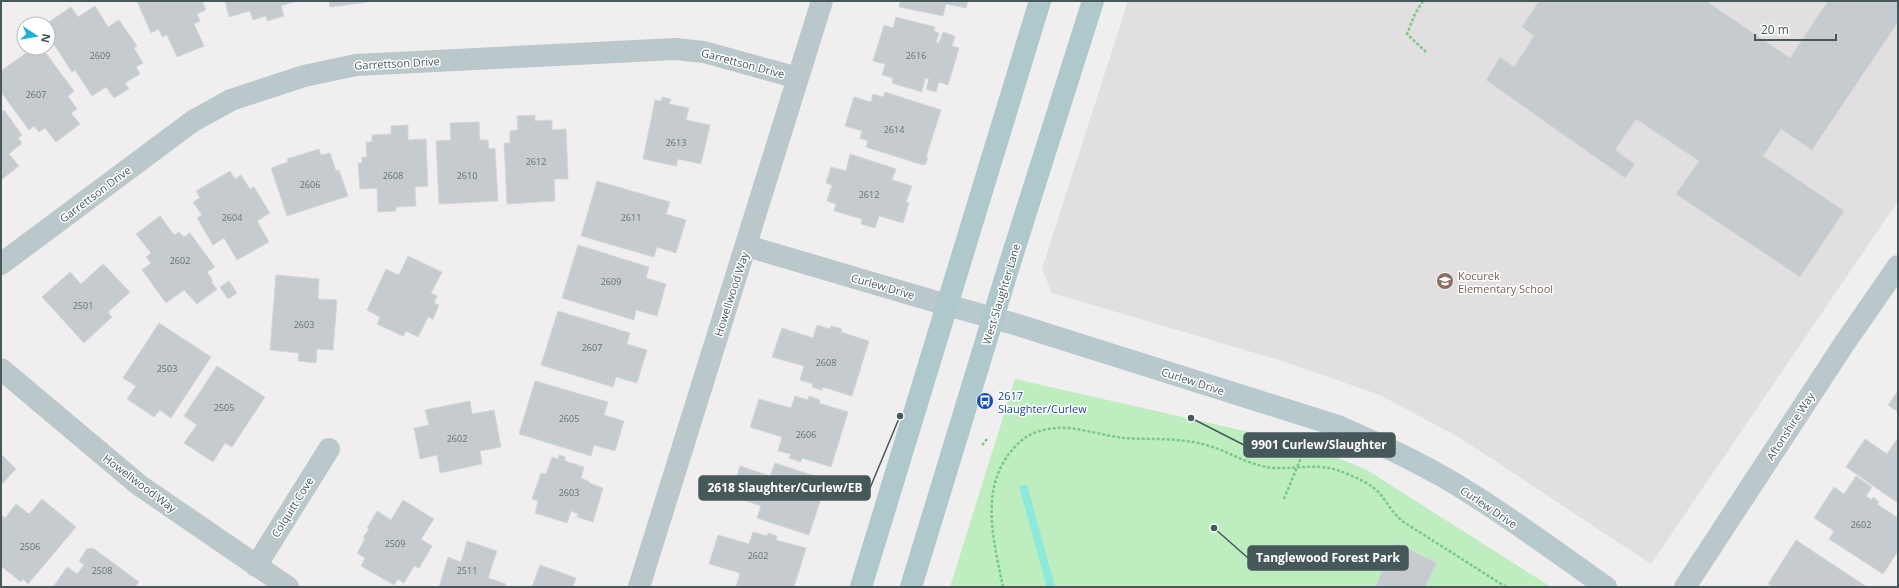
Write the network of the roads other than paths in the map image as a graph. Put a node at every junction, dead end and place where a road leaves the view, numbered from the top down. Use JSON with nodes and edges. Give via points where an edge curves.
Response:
{"nodes":[{"id":1,"x":822,"y":1,"type":"edge"},
{"id":2,"x":1040,"y":1,"type":"edge"},
{"id":3,"x":1093,"y":1,"type":"edge"},
{"id":4,"x":798,"y":78,"type":"junction"},
{"id":5,"x":747,"y":246,"type":"junction"},
{"id":6,"x":1,"y":264,"type":"edge"},
{"id":7,"x":1898,"y":266,"type":"edge"},
{"id":8,"x":947,"y":305,"type":"junction"},
{"id":9,"x":994,"y":318,"type":"junction"},
{"id":10,"x":1,"y":369,"type":"edge"},
{"id":11,"x":329,"y":449,"type":"dead end"},
{"id":12,"x":256,"y":566,"type":"junction"},
{"id":13,"x":288,"y":587,"type":"edge"},
{"id":14,"x":639,"y":587,"type":"edge"},
{"id":15,"x":861,"y":587,"type":"edge"},
{"id":16,"x":911,"y":587,"type":"edge"},
{"id":17,"x":1606,"y":587,"type":"edge"},
{"id":18,"x":1684,"y":587,"type":"edge"}],
"edges":[{"from":1,"to":4,"type":"street","name":"Howellwood Way"},
{"from":2,"to":8,"type":"main road"},
{"from":3,"to":9,"type":"main road","name":"West Slaughter Lane"},
{"from":4,"to":5,"type":"street","name":"Howellwood Way"},
{"from":4,"to":6,"type":"street","name":"Garrettson Drive","via":[[704,52],[674,49],[356,65],[304,76],[231,100],[193,121]]},
{"from":5,"to":8,"type":"street","name":"Curlew Drive"},
{"from":5,"to":14,"type":"street","name":"Howellwood Way"},
{"from":7,"to":18,"type":"street","name":"Aftonshire Way"},
{"from":8,"to":9,"type":"street","name":"Curlew Drive"},
{"from":8,"to":15,"type":"main road"},
{"from":9,"to":16,"type":"main road","name":"West Slaughter Lane"},
{"from":9,"to":17,"type":"street","name":"Curlew Drive","via":[[1338,426],[1382,445],[1432,470],[1473,495]]},
{"from":10,"to":12,"type":"street","name":"Howellwood Way","via":[[139,485]]},
{"from":11,"to":12,"type":"street","name":"Colquitt Cove"},
{"from":12,"to":13,"type":"street","name":"Howellwood Way"}]}
